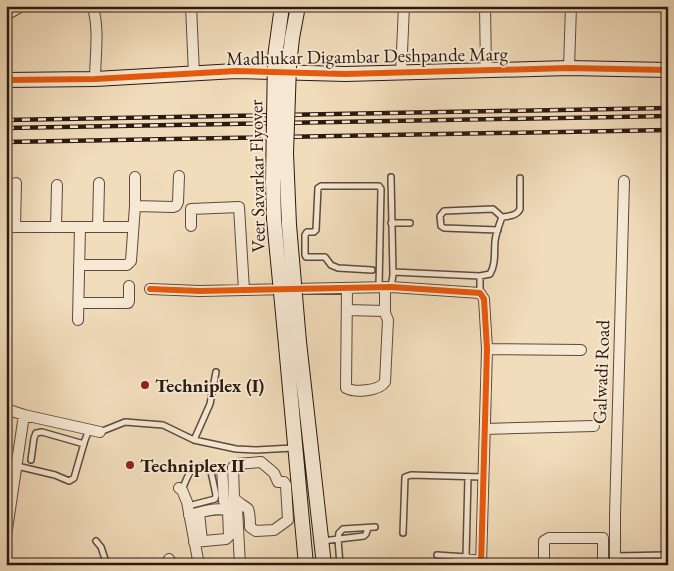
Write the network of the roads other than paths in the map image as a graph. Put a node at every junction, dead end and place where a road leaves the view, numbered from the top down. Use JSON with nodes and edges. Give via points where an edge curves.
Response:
{"nodes":[{"id":1,"x":22,"y":6,"type":"edge"},
{"id":2,"x":92,"y":6,"type":"edge"},
{"id":3,"x":192,"y":6,"type":"edge"},
{"id":4,"x":282,"y":6,"type":"edge"},
{"id":5,"x":298,"y":6,"type":"edge"},
{"id":6,"x":404,"y":6,"type":"edge"},
{"id":7,"x":484,"y":6,"type":"edge"},
{"id":8,"x":571,"y":6,"type":"edge"},
{"id":9,"x":6,"y":15,"type":"edge"},
{"id":10,"x":569,"y":68,"type":"junction"},
{"id":11,"x":486,"y":70,"type":"junction"},
{"id":12,"x":668,"y":70,"type":"edge"},
{"id":13,"x":194,"y":74,"type":"junction"},
{"id":14,"x":401,"y":74,"type":"junction"},
{"id":15,"x":95,"y":79,"type":"junction"},
{"id":16,"x":6,"y":80,"type":"edge"},
{"id":17,"x":179,"y":176,"type":"dead end"},
{"id":18,"x":136,"y":177,"type":"dead end"},
{"id":19,"x":391,"y":177,"type":"dead end"},
{"id":20,"x":520,"y":178,"type":"dead end"},
{"id":21,"x":624,"y":181,"type":"dead end"},
{"id":22,"x":16,"y":183,"type":"dead end"},
{"id":23,"x":99,"y":183,"type":"dead end"},
{"id":24,"x":57,"y":185,"type":"dead end"},
{"id":25,"x":135,"y":206,"type":"junction"},
{"id":26,"x":502,"y":217,"type":"junction"},
{"id":27,"x":391,"y":223,"type":"junction"},
{"id":28,"x":410,"y":223,"type":"dead end"},
{"id":29,"x":191,"y":226,"type":"dead end"},
{"id":30,"x":11,"y":227,"type":"edge"},
{"id":31,"x":56,"y":227,"type":"junction"},
{"id":32,"x":80,"y":227,"type":"junction"},
{"id":33,"x":98,"y":227,"type":"junction"},
{"id":34,"x":133,"y":228,"type":"junction"},
{"id":35,"x":498,"y":230,"type":"junction"},
{"id":36,"x":79,"y":265,"type":"junction"},
{"id":37,"x":372,"y":270,"type":"dead end"},
{"id":38,"x":393,"y":272,"type":"junction"},
{"id":39,"x":480,"y":276,"type":"junction"},
{"id":40,"x":129,"y":286,"type":"dead end"},
{"id":41,"x":385,"y":287,"type":"junction"},
{"id":42,"x":150,"y":288,"type":"dead end"},
{"id":43,"x":347,"y":288,"type":"junction"},
{"id":44,"x":244,"y":290,"type":"junction"},
{"id":45,"x":480,"y":293,"type":"junction"},
{"id":46,"x":79,"y":303,"type":"junction"},
{"id":47,"x":347,"y":310,"type":"junction"},
{"id":48,"x":386,"y":311,"type":"junction"},
{"id":49,"x":78,"y":320,"type":"dead end"},
{"id":50,"x":292,"y":344,"type":"junction"},
{"id":51,"x":487,"y":349,"type":"junction"},
{"id":52,"x":581,"y":350,"type":"dead end"},
{"id":53,"x":295,"y":366,"type":"junction"},
{"id":54,"x":216,"y":372,"type":"dead end"},
{"id":55,"x":6,"y":409,"type":"edge"},
{"id":56,"x":24,"y":415,"type":"junction"},
{"id":57,"x":594,"y":426,"type":"dead end"},
{"id":58,"x":89,"y":429,"type":"junction"},
{"id":59,"x":485,"y":429,"type":"junction"},
{"id":60,"x":100,"y":432,"type":"joint"},
{"id":61,"x":194,"y":440,"type":"junction"},
{"id":62,"x":84,"y":444,"type":"junction"},
{"id":63,"x":295,"y":448,"type":"junction"},
{"id":64,"x":19,"y":449,"type":"junction"},
{"id":65,"x":32,"y":450,"type":"junction"},
{"id":66,"x":31,"y":460,"type":"dead end"},
{"id":67,"x":16,"y":466,"type":"junction"},
{"id":68,"x":222,"y":468,"type":"dead end"},
{"id":69,"x":468,"y":477,"type":"junction"},
{"id":70,"x":483,"y":477,"type":"junction"},
{"id":71,"x":180,"y":490,"type":"joint"},
{"id":72,"x":192,"y":512,"type":"junction"},
{"id":73,"x":295,"y":519,"type":"junction"},
{"id":74,"x":403,"y":533,"type":"dead end"},
{"id":75,"x":6,"y":536,"type":"edge"},
{"id":76,"x":603,"y":538,"type":"junction"},
{"id":77,"x":615,"y":538,"type":"junction"},
{"id":78,"x":338,"y":539,"type":"junction"},
{"id":79,"x":96,"y":541,"type":"dead end"},
{"id":80,"x":198,"y":541,"type":"junction"},
{"id":81,"x":321,"y":541,"type":"junction"},
{"id":82,"x":437,"y":554,"type":"dead end"},
{"id":83,"x":466,"y":557,"type":"junction"},
{"id":84,"x":668,"y":558,"type":"edge"},
{"id":85,"x":615,"y":560,"type":"edge"},
{"id":86,"x":481,"y":561,"type":"edge"},
{"id":87,"x":107,"y":565,"type":"edge"},
{"id":88,"x":199,"y":565,"type":"edge"},
{"id":89,"x":240,"y":565,"type":"edge"},
{"id":90,"x":306,"y":565,"type":"edge"},
{"id":91,"x":312,"y":565,"type":"edge"},
{"id":92,"x":317,"y":565,"type":"edge"},
{"id":93,"x":324,"y":565,"type":"edge"},
{"id":94,"x":340,"y":565,"type":"edge"},
{"id":95,"x":544,"y":565,"type":"edge"},
{"id":96,"x":603,"y":565,"type":"edge"}],
"edges":[{"from":1,"to":9,"type":"street"},
{"from":2,"to":15,"type":"street","via":[[96,29]]},
{"from":3,"to":13,"type":"street"},
{"from":4,"to":50,"type":"main road","name":"Veer Savarkar Flyover","bridge":true,"via":[[275,57],[274,218]]},
{"from":5,"to":50,"type":"main road","name":"Veer Savarkar Flyover","bridge":true,"via":[[289,66],[286,153]]},
{"from":6,"to":14,"type":"street"},
{"from":7,"to":11,"type":"street"},
{"from":8,"to":10,"type":"street"},
{"from":10,"to":11,"type":"main road","name":"Madhukar Digambar Deshpande Marg"},
{"from":10,"to":12,"type":"main road","name":"Madhukar Digambar Deshpande Marg"},
{"from":11,"to":14,"type":"main road","name":"Madhukar Digambar Deshpande Marg"},
{"from":13,"to":14,"type":"main road","name":"Madhukar Digambar Deshpande Marg","via":[[236,71]]},
{"from":13,"to":15,"type":"main road","name":"Madhukar Digambar Deshpande Marg"},
{"from":15,"to":16,"type":"main road","name":"Madhukar Digambar Deshpande Marg"},
{"from":17,"to":25,"type":"street","via":[[176,206]]},
{"from":18,"to":25,"type":"street"},
{"from":19,"to":27,"type":"lane"},
{"from":20,"to":26,"type":"lane","via":[[520,209],[515,215]]},
{"from":21,"to":77,"type":"street","name":"Galwadi Road"},
{"from":22,"to":30,"type":"street"},
{"from":23,"to":33,"type":"street"},
{"from":24,"to":31,"type":"street"},
{"from":25,"to":34,"type":"street"},
{"from":26,"to":35,"type":"lane"},
{"from":26,"to":35,"type":"lane","via":[[493,209],[444,211],[440,216],[444,228]]},
{"from":27,"to":28,"type":"lane"},
{"from":27,"to":38,"type":"lane"},
{"from":29,"to":44,"type":"street","via":[[191,209],[239,207]]},
{"from":30,"to":31,"type":"street"},
{"from":31,"to":32,"type":"street"},
{"from":32,"to":33,"type":"street"},
{"from":32,"to":36,"type":"street"},
{"from":33,"to":34,"type":"street"},
{"from":34,"to":36,"type":"street","via":[[130,264]]},
{"from":35,"to":39,"type":"lane","via":[[492,271]]},
{"from":36,"to":46,"type":"street"},
{"from":37,"to":41,"type":"lane","via":[[338,268],[325,258],[306,257],[305,235],[316,230],[318,188],[321,186],[379,186],[381,189]]},
{"from":38,"to":39,"type":"lane"},
{"from":38,"to":41,"type":"lane"},
{"from":39,"to":45,"type":"lane"},
{"from":40,"to":46,"type":"street","via":[[126,304]]},
{"from":41,"to":43,"type":"street"},
{"from":41,"to":45,"type":"street"},
{"from":41,"to":48,"type":"street"},
{"from":42,"to":44,"type":"street"},
{"from":43,"to":44,"type":"street"},
{"from":43,"to":47,"type":"street"},
{"from":45,"to":51,"type":"street","via":[[484,299]]},
{"from":46,"to":49,"type":"street"},
{"from":47,"to":48,"type":"street"},
{"from":47,"to":48,"type":"street","via":[[346,388],[350,390],[373,390],[385,382]]},
{"from":50,"to":53,"type":"main road"},
{"from":51,"to":52,"type":"street"},
{"from":51,"to":59,"type":"street"},
{"from":53,"to":63,"type":"main road"},
{"from":53,"to":81,"type":"main road"},
{"from":53,"to":91,"type":"main road"},
{"from":53,"to":92,"type":"main road"},
{"from":54,"to":61,"type":"lane","via":[[210,404]]},
{"from":55,"to":56,"type":"street"},
{"from":56,"to":58,"type":"street"},
{"from":56,"to":64,"type":"street"},
{"from":57,"to":59,"type":"street"},
{"from":58,"to":60,"type":"street"},
{"from":58,"to":62,"type":"lane"},
{"from":59,"to":70,"type":"street"},
{"from":60,"to":61,"type":"lane","via":[[126,422],[163,425]]},
{"from":61,"to":63,"type":"lane","via":[[236,449]]},
{"from":62,"to":65,"type":"lane","via":[[42,432],[36,433]]},
{"from":62,"to":67,"type":"lane","via":[[74,478],[69,481]]},
{"from":63,"to":73,"type":"main road"},
{"from":64,"to":65,"type":"lane"},
{"from":64,"to":67,"type":"street"},
{"from":65,"to":66,"type":"lane"},
{"from":67,"to":75,"type":"street"},
{"from":68,"to":89,"type":"street","via":[[224,501],[237,509]]},
{"from":69,"to":70,"type":"lane"},
{"from":69,"to":74,"type":"lane","via":[[405,477]]},
{"from":69,"to":83,"type":"lane"},
{"from":70,"to":86,"type":"street"},
{"from":71,"to":72,"type":"street"},
{"from":71,"to":72,"type":"lane","via":[[192,468],[210,467],[215,499]]},
{"from":72,"to":80,"type":"street"},
{"from":72,"to":80,"type":"street","via":[[228,511],[229,536]]},
{"from":73,"to":73,"type":"street","via":[[286,485],[278,482],[274,473],[261,462],[233,467],[234,498],[248,509],[250,527],[256,531],[274,530]]},
{"from":73,"to":90,"type":"main road"},
{"from":76,"to":77,"type":"street"},
{"from":76,"to":95,"type":"street","via":[[549,538],[544,541]]},
{"from":76,"to":96,"type":"street"},
{"from":77,"to":85,"type":"street","name":"Galwadi Road"},
{"from":78,"to":78,"type":"lane","via":[[364,536],[372,528],[343,529]]},
{"from":78,"to":81,"type":"lane"},
{"from":78,"to":94,"type":"lane"},
{"from":79,"to":87,"type":"lane"},
{"from":80,"to":88,"type":"street"},
{"from":81,"to":93,"type":"main road"},
{"from":82,"to":83,"type":"lane"},
{"from":83,"to":86,"type":"lane"},
{"from":84,"to":85,"type":"lane","via":[[666,555]]}]}
